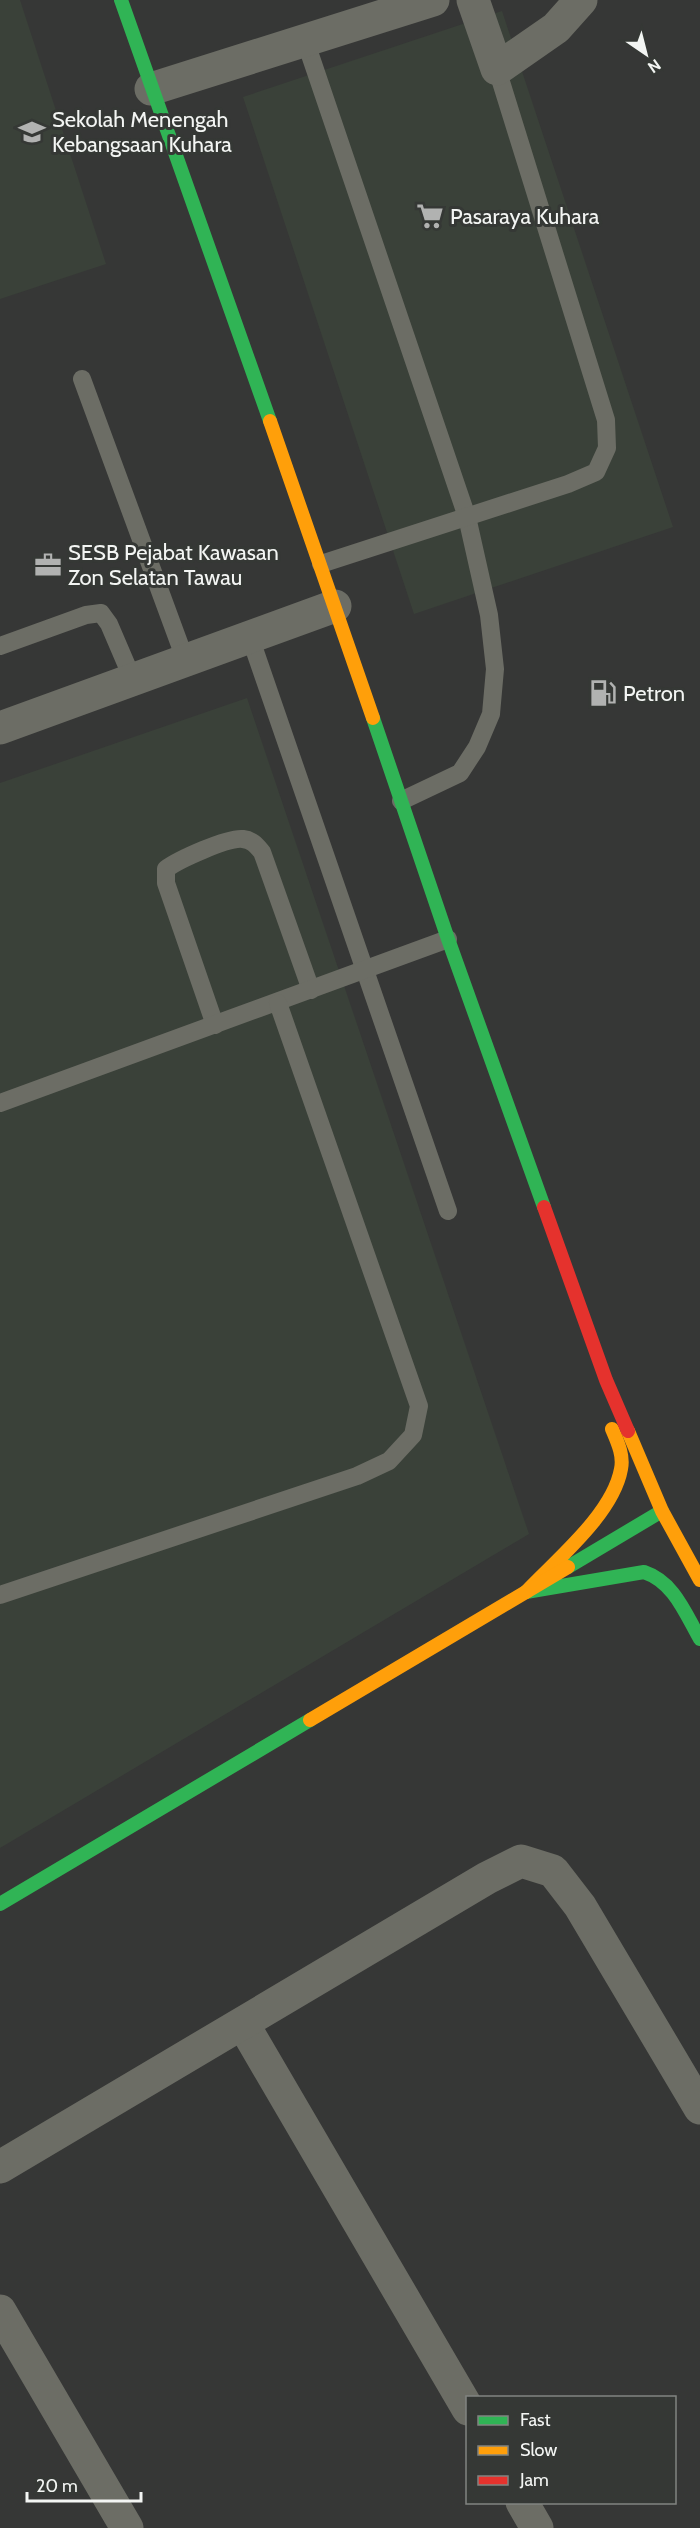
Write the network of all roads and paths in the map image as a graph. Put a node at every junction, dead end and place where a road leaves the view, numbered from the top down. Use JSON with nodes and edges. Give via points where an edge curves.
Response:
{"nodes":[{"id":1,"x":121,"y":0,"type":"edge"},
{"id":2,"x":433,"y":0,"type":"edge"},
{"id":3,"x":473,"y":0,"type":"edge"},
{"id":4,"x":581,"y":0,"type":"edge"},
{"id":5,"x":305,"y":40,"type":"junction"},
{"id":6,"x":496,"y":69,"type":"junction"},
{"id":7,"x":151,"y":89,"type":"junction"},
{"id":8,"x":82,"y":379,"type":"dead end"},
{"id":9,"x":467,"y":517,"type":"junction"},
{"id":10,"x":321,"y":564,"type":"junction"},
{"id":11,"x":335,"y":606,"type":"junction"},
{"id":12,"x":250,"y":637,"type":"junction"},
{"id":13,"x":0,"y":645,"type":"edge"},
{"id":14,"x":185,"y":659,"type":"junction"},
{"id":15,"x":132,"y":680,"type":"junction"},
{"id":16,"x":0,"y":728,"type":"edge"},
{"id":17,"x":401,"y":801,"type":"junction"},
{"id":18,"x":448,"y":939,"type":"junction"},
{"id":19,"x":365,"y":968,"type":"junction"},
{"id":20,"x":311,"y":990,"type":"junction"},
{"id":21,"x":278,"y":1003,"type":"junction"},
{"id":22,"x":215,"y":1025,"type":"junction"},
{"id":23,"x":0,"y":1103,"type":"edge"},
{"id":24,"x":448,"y":1211,"type":"dead end"},
{"id":25,"x":606,"y":1380,"type":"junction"},
{"id":26,"x":662,"y":1511,"type":"junction"},
{"id":27,"x":700,"y":1580,"type":"edge"},
{"id":28,"x":526,"y":1592,"type":"junction"},
{"id":29,"x":0,"y":1595,"type":"edge"},
{"id":30,"x":700,"y":1639,"type":"edge"},
{"id":31,"x":0,"y":1904,"type":"edge"},
{"id":32,"x":243,"y":2024,"type":"junction"},
{"id":33,"x":700,"y":2108,"type":"edge"},
{"id":34,"x":0,"y":2167,"type":"edge"},
{"id":35,"x":0,"y":2311,"type":"edge"},
{"id":36,"x":466,"y":2406,"type":"edge"},
{"id":37,"x":523,"y":2504,"type":"edge"},
{"id":38,"x":127,"y":2528,"type":"edge"},
{"id":39,"x":537,"y":2528,"type":"edge"}],
"edges":[{"from":1,"to":7,"type":"main road"},
{"from":2,"to":5,"type":"street"},
{"from":3,"to":6,"type":"street"},
{"from":4,"to":6,"type":"street","via":[[556,28]]},
{"from":5,"to":7,"type":"street"},
{"from":5,"to":9,"type":"lane"},
{"from":6,"to":9,"type":"lane","via":[[606,420],[607,448],[596,472]]},
{"from":7,"to":10,"type":"main road"},
{"from":8,"to":14,"type":"lane"},
{"from":9,"to":10,"type":"lane"},
{"from":9,"to":17,"type":"lane","via":[[489,615],[495,669],[491,714],[460,773]]},
{"from":10,"to":11,"type":"main road"},
{"from":11,"to":12,"type":"street"},
{"from":11,"to":17,"type":"main road"},
{"from":12,"to":14,"type":"street"},
{"from":12,"to":19,"type":"lane"},
{"from":13,"to":15,"type":"lane","via":[[101,613]]},
{"from":14,"to":15,"type":"street"},
{"from":15,"to":16,"type":"street"},
{"from":17,"to":18,"type":"main road"},
{"from":18,"to":19,"type":"lane"},
{"from":18,"to":25,"type":"main road"},
{"from":19,"to":20,"type":"lane"},
{"from":19,"to":24,"type":"lane"},
{"from":20,"to":21,"type":"lane"},
{"from":20,"to":22,"type":"lane","via":[[262,852],[255,843],[241,838],[180,858],[166,869],[166,883]]},
{"from":21,"to":22,"type":"lane"},
{"from":21,"to":29,"type":"lane","via":[[419,1406],[413,1435],[389,1461],[357,1476]]},
{"from":22,"to":23,"type":"lane"},
{"from":25,"to":26,"type":"main road"},
{"from":25,"to":28,"type":"main road","via":[[603,1405],[621,1454],[622,1468],[616,1486],[602,1509]]},
{"from":26,"to":27,"type":"main road"},
{"from":26,"to":28,"type":"main road"},
{"from":28,"to":30,"type":"main road","via":[[644,1572],[659,1577],[670,1588]]},
{"from":28,"to":31,"type":"main road"},
{"from":32,"to":33,"type":"street","via":[[521,1861],[553,1871],[580,1906]]},
{"from":32,"to":34,"type":"street"},
{"from":32,"to":36,"type":"street"},
{"from":35,"to":38,"type":"street"},
{"from":37,"to":39,"type":"street"}]}
